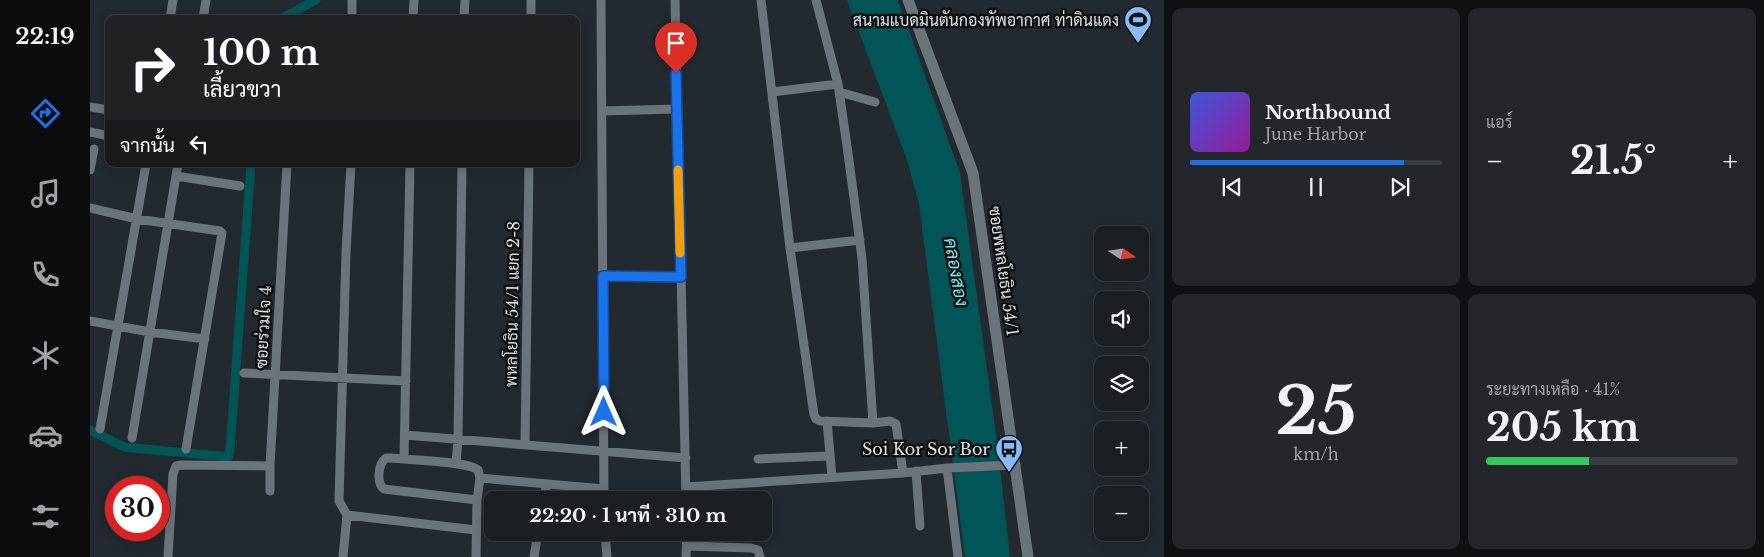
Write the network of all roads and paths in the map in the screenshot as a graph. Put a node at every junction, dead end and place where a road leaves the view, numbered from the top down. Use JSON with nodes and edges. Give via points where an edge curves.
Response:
{"nodes":[{"id":1,"x":173,"y":0,"type":"edge"},
{"id":2,"x":206,"y":0,"type":"edge"},
{"id":3,"x":352,"y":0,"type":"edge"},
{"id":4,"x":414,"y":0,"type":"edge"},
{"id":5,"x":464,"y":0,"type":"edge"},
{"id":6,"x":532,"y":0,"type":"edge"},
{"id":7,"x":601,"y":0,"type":"edge"},
{"id":8,"x":675,"y":0,"type":"edge"},
{"id":9,"x":761,"y":0,"type":"edge"},
{"id":10,"x":816,"y":0,"type":"edge"},
{"id":11,"x":908,"y":0,"type":"edge"},
{"id":12,"x":171,"y":15,"type":"edge"},
{"id":13,"x":204,"y":15,"type":"edge"},
{"id":14,"x":352,"y":15,"type":"edge"},
{"id":15,"x":413,"y":15,"type":"edge"},
{"id":16,"x":464,"y":15,"type":"edge"},
{"id":17,"x":531,"y":15,"type":"edge"},
{"id":18,"x":839,"y":88,"type":"junction"},
{"id":19,"x":772,"y":92,"type":"junction"},
{"id":20,"x":875,"y":102,"type":"dead end"},
{"id":21,"x":90,"y":107,"type":"edge"},
{"id":22,"x":105,"y":109,"type":"edge"},
{"id":23,"x":676,"y":109,"type":"junction"},
{"id":24,"x":602,"y":111,"type":"junction"},
{"id":25,"x":90,"y":132,"type":"edge"},
{"id":26,"x":105,"y":135,"type":"edge"},
{"id":27,"x":94,"y":149,"type":"dead end"},
{"id":28,"x":146,"y":167,"type":"edge"},
{"id":29,"x":178,"y":167,"type":"edge"},
{"id":30,"x":286,"y":167,"type":"edge"},
{"id":31,"x":351,"y":167,"type":"edge"},
{"id":32,"x":410,"y":167,"type":"edge"},
{"id":33,"x":462,"y":167,"type":"edge"},
{"id":34,"x":529,"y":167,"type":"edge"},
{"id":35,"x":90,"y":170,"type":"edge"},
{"id":36,"x":176,"y":176,"type":"junction"},
{"id":37,"x":240,"y":186,"type":"dead end"},
{"id":38,"x":90,"y":208,"type":"edge"},
{"id":39,"x":137,"y":219,"type":"junction"},
{"id":40,"x":168,"y":223,"type":"junction"},
{"id":41,"x":860,"y":240,"type":"junction"},
{"id":42,"x":790,"y":248,"type":"junction"},
{"id":43,"x":603,"y":276,"type":"junction"},
{"id":44,"x":681,"y":277,"type":"junction"},
{"id":45,"x":90,"y":320,"type":"edge"},
{"id":46,"x":118,"y":326,"type":"junction"},
{"id":47,"x":150,"y":332,"type":"junction"},
{"id":48,"x":205,"y":339,"type":"junction"},
{"id":49,"x":244,"y":373,"type":"dead end"},
{"id":50,"x":276,"y":374,"type":"junction"},
{"id":51,"x":343,"y":378,"type":"junction"},
{"id":52,"x":406,"y":381,"type":"junction"},
{"id":53,"x":827,"y":421,"type":"junction"},
{"id":54,"x":873,"y":423,"type":"junction"},
{"id":55,"x":100,"y":430,"type":"dead end"},
{"id":56,"x":405,"y":435,"type":"junction"},
{"id":57,"x":132,"y":438,"type":"dead end"},
{"id":58,"x":458,"y":439,"type":"junction"},
{"id":59,"x":525,"y":445,"type":"junction"},
{"id":60,"x":186,"y":449,"type":"dead end"},
{"id":61,"x":604,"y":452,"type":"junction"},
{"id":62,"x":830,"y":456,"type":"junction"},
{"id":63,"x":686,"y":458,"type":"junction"},
{"id":64,"x":404,"y":459,"type":"junction"},
{"id":65,"x":758,"y":459,"type":"dead end"},
{"id":66,"x":456,"y":464,"type":"junction"},
{"id":67,"x":1010,"y":465,"type":"junction"},
{"id":68,"x":270,"y":466,"type":"junction"},
{"id":69,"x":948,"y":468,"type":"junction"},
{"id":70,"x":916,"y":471,"type":"junction"},
{"id":71,"x":903,"y":473,"type":"junction"},
{"id":72,"x":832,"y":477,"type":"junction"},
{"id":73,"x":480,"y":478,"type":"junction"},
{"id":74,"x":546,"y":484,"type":"junction"},
{"id":75,"x":686,"y":487,"type":"junction"},
{"id":76,"x":604,"y":488,"type":"joint"},
{"id":77,"x":270,"y":491,"type":"dead end"},
{"id":78,"x":546,"y":491,"type":"edge"},
{"id":79,"x":686,"y":491,"type":"edge"},
{"id":80,"x":477,"y":500,"type":"junction"},
{"id":81,"x":347,"y":514,"type":"junction"},
{"id":82,"x":920,"y":526,"type":"dead end"},
{"id":83,"x":476,"y":530,"type":"junction"},
{"id":84,"x":537,"y":541,"type":"edge"},
{"id":85,"x":606,"y":541,"type":"edge"},
{"id":86,"x":687,"y":541,"type":"edge"},
{"id":87,"x":687,"y":546,"type":"junction"},
{"id":88,"x":168,"y":557,"type":"edge"},
{"id":89,"x":344,"y":557,"type":"edge"},
{"id":90,"x":476,"y":557,"type":"edge"},
{"id":91,"x":534,"y":557,"type":"edge"},
{"id":92,"x":607,"y":557,"type":"edge"},
{"id":93,"x":686,"y":557,"type":"edge"},
{"id":94,"x":760,"y":557,"type":"edge"},
{"id":95,"x":958,"y":557,"type":"edge"},
{"id":96,"x":1028,"y":557,"type":"edge"}],
"edges":[{"from":1,"to":12,"type":"street"},
{"from":2,"to":13,"type":"street"},
{"from":3,"to":14,"type":"street"},
{"from":4,"to":15,"type":"street"},
{"from":5,"to":16,"type":"street"},
{"from":6,"to":17,"type":"street"},
{"from":7,"to":24,"type":"street"},
{"from":8,"to":23,"type":"street"},
{"from":9,"to":19,"type":"street"},
{"from":10,"to":18,"type":"street"},
{"from":11,"to":67,"type":"street","name":"ซอยพหลโยธิน 54/1","via":[[973,173]]},
{"from":18,"to":19,"type":"street"},
{"from":18,"to":20,"type":"street"},
{"from":18,"to":41,"type":"street"},
{"from":19,"to":42,"type":"street"},
{"from":21,"to":22,"type":"street"},
{"from":23,"to":24,"type":"street"},
{"from":23,"to":44,"type":"street"},
{"from":24,"to":43,"type":"street"},
{"from":25,"to":26,"type":"street"},
{"from":27,"to":35,"type":"street"},
{"from":28,"to":39,"type":"street"},
{"from":29,"to":36,"type":"street"},
{"from":30,"to":50,"type":"street","name":"ซอยร่วมใจ 4"},
{"from":31,"to":51,"type":"street"},
{"from":32,"to":52,"type":"street"},
{"from":33,"to":58,"type":"street"},
{"from":34,"to":59,"type":"street","name":"พหลโยธิน 54/1 แยก 2-8"},
{"from":36,"to":37,"type":"street"},
{"from":36,"to":40,"type":"street"},
{"from":38,"to":39,"type":"street"},
{"from":39,"to":40,"type":"street"},
{"from":39,"to":46,"type":"street"},
{"from":40,"to":47,"type":"street"},
{"from":40,"to":48,"type":"street","via":[[220,231],[223,237]]},
{"from":41,"to":42,"type":"street"},
{"from":41,"to":54,"type":"street"},
{"from":42,"to":53,"type":"street","via":[[813,409],[816,419]]},
{"from":43,"to":44,"type":"street"},
{"from":43,"to":61,"type":"street"},
{"from":44,"to":63,"type":"street"},
{"from":45,"to":46,"type":"street"},
{"from":46,"to":47,"type":"street"},
{"from":46,"to":55,"type":"street"},
{"from":47,"to":48,"type":"street"},
{"from":47,"to":57,"type":"street"},
{"from":48,"to":60,"type":"street"},
{"from":49,"to":50,"type":"street"},
{"from":50,"to":51,"type":"street"},
{"from":50,"to":68,"type":"street","name":"ซอยร่วมใจ 4"},
{"from":51,"to":52,"type":"street"},
{"from":51,"to":81,"type":"street","via":[[339,501]]},
{"from":52,"to":56,"type":"street"},
{"from":53,"to":54,"type":"street"},
{"from":53,"to":62,"type":"street"},
{"from":54,"to":71,"type":"street","via":[[890,421],[896,424]]},
{"from":56,"to":58,"type":"street"},
{"from":56,"to":64,"type":"street"},
{"from":58,"to":59,"type":"street"},
{"from":58,"to":66,"type":"street"},
{"from":59,"to":61,"type":"street"},
{"from":61,"to":63,"type":"street"},
{"from":61,"to":76,"type":"street"},
{"from":62,"to":65,"type":"street"},
{"from":62,"to":72,"type":"street"},
{"from":63,"to":75,"type":"street"},
{"from":64,"to":66,"type":"street"},
{"from":64,"to":80,"type":"street","via":[[383,460],[378,482],[381,488]]},
{"from":66,"to":73,"type":"street","via":[[476,468]]},
{"from":67,"to":69,"type":"street"},
{"from":67,"to":96,"type":"street","name":"ซอยพหลโยธิน 54/1"},
{"from":68,"to":77,"type":"street","name":"ซอยร่วมใจ 4"},
{"from":68,"to":88,"type":"street","via":[[176,466]]},
{"from":69,"to":70,"type":"street"},
{"from":69,"to":95,"type":"street"},
{"from":70,"to":71,"type":"street"},
{"from":70,"to":82,"type":"street"},
{"from":71,"to":72,"type":"street"},
{"from":72,"to":75,"type":"street"},
{"from":73,"to":74,"type":"street"},
{"from":73,"to":80,"type":"street"},
{"from":74,"to":76,"type":"street"},
{"from":74,"to":78,"type":"street"},
{"from":75,"to":79,"type":"street"},
{"from":80,"to":83,"type":"street"},
{"from":81,"to":83,"type":"street"},
{"from":81,"to":89,"type":"street"},
{"from":83,"to":90,"type":"street"},
{"from":84,"to":91,"type":"street"},
{"from":85,"to":92,"type":"street"},
{"from":86,"to":87,"type":"street"},
{"from":87,"to":93,"type":"street"},
{"from":87,"to":94,"type":"street","via":[[751,548],[758,550]]}]}
